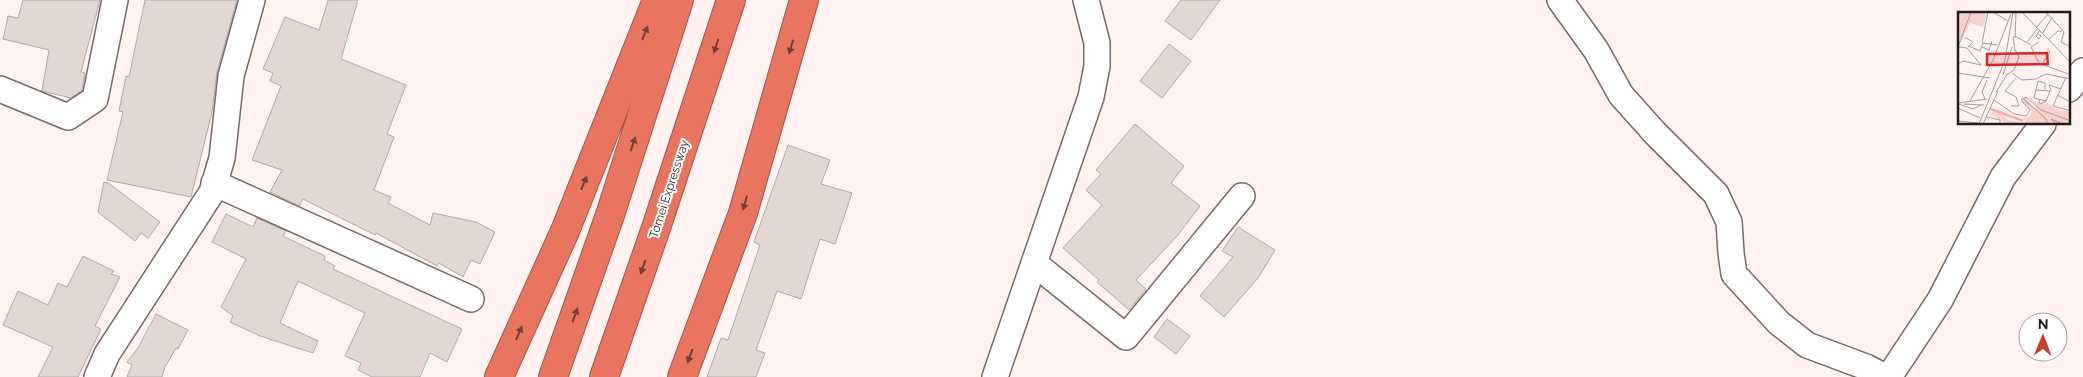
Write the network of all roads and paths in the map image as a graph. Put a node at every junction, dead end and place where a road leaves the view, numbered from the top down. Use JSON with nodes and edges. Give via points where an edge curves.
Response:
{"nodes":[{"id":1,"x":115,"y":0,"type":"edge"},
{"id":2,"x":252,"y":0,"type":"edge"},
{"id":3,"x":657,"y":0,"type":"edge"},
{"id":4,"x":679,"y":0,"type":"edge"},
{"id":5,"x":731,"y":0,"type":"edge"},
{"id":6,"x":804,"y":0,"type":"edge"},
{"id":7,"x":1086,"y":0,"type":"edge"},
{"id":8,"x":1560,"y":0,"type":"edge"},
{"id":9,"x":2083,"y":71,"type":"edge"},
{"id":10,"x":2070,"y":88,"type":"edge"},
{"id":11,"x":0,"y":89,"type":"edge"},
{"id":12,"x":2042,"y":125,"type":"edge"},
{"id":13,"x":214,"y":183,"type":"junction"},
{"id":14,"x":1242,"y":196,"type":"dead end"},
{"id":15,"x":1034,"y":263,"type":"junction"},
{"id":16,"x":471,"y":299,"type":"dead end"},
{"id":17,"x":500,"y":375,"type":"edge"},
{"id":18,"x":97,"y":377,"type":"edge"},
{"id":19,"x":552,"y":377,"type":"edge"},
{"id":20,"x":604,"y":377,"type":"edge"},
{"id":21,"x":682,"y":377,"type":"edge"},
{"id":22,"x":995,"y":377,"type":"edge"},
{"id":23,"x":1885,"y":377,"type":"edge"},
{"id":24,"x":1889,"y":377,"type":"edge"}],
"edges":[{"from":1,"to":11,"type":"street","via":[[96,98],[68,117]]},
{"from":2,"to":13,"type":"street","via":[[231,76],[222,158]]},
{"from":17,"to":3,"type":"highway","one_way":true,"via":[[565,231]]},
{"from":19,"to":4,"type":"highway","one_way":true,"via":[[610,215]]},
{"from":5,"to":20,"type":"highway","name":"Tomei Expressway","one_way":true},
{"from":6,"to":21,"type":"highway","one_way":true,"via":[[743,212]]},
{"from":7,"to":15,"type":"street","via":[[1097,43],[1098,66],[1091,97]]},
{"from":8,"to":23,"type":"street","via":[[1596,50],[1621,95],[1716,194],[1729,222],[1734,274],[1779,324],[1807,346]]},
{"from":9,"to":10,"type":"street"},
{"from":12,"to":24,"type":"street","via":[[2003,176],[1940,300]]},
{"from":13,"to":16,"type":"street"},
{"from":13,"to":18,"type":"street","via":[[212,192],[167,264],[107,354]]},
{"from":14,"to":15,"type":"street","via":[[1126,337]]},
{"from":15,"to":22,"type":"street"}]}
